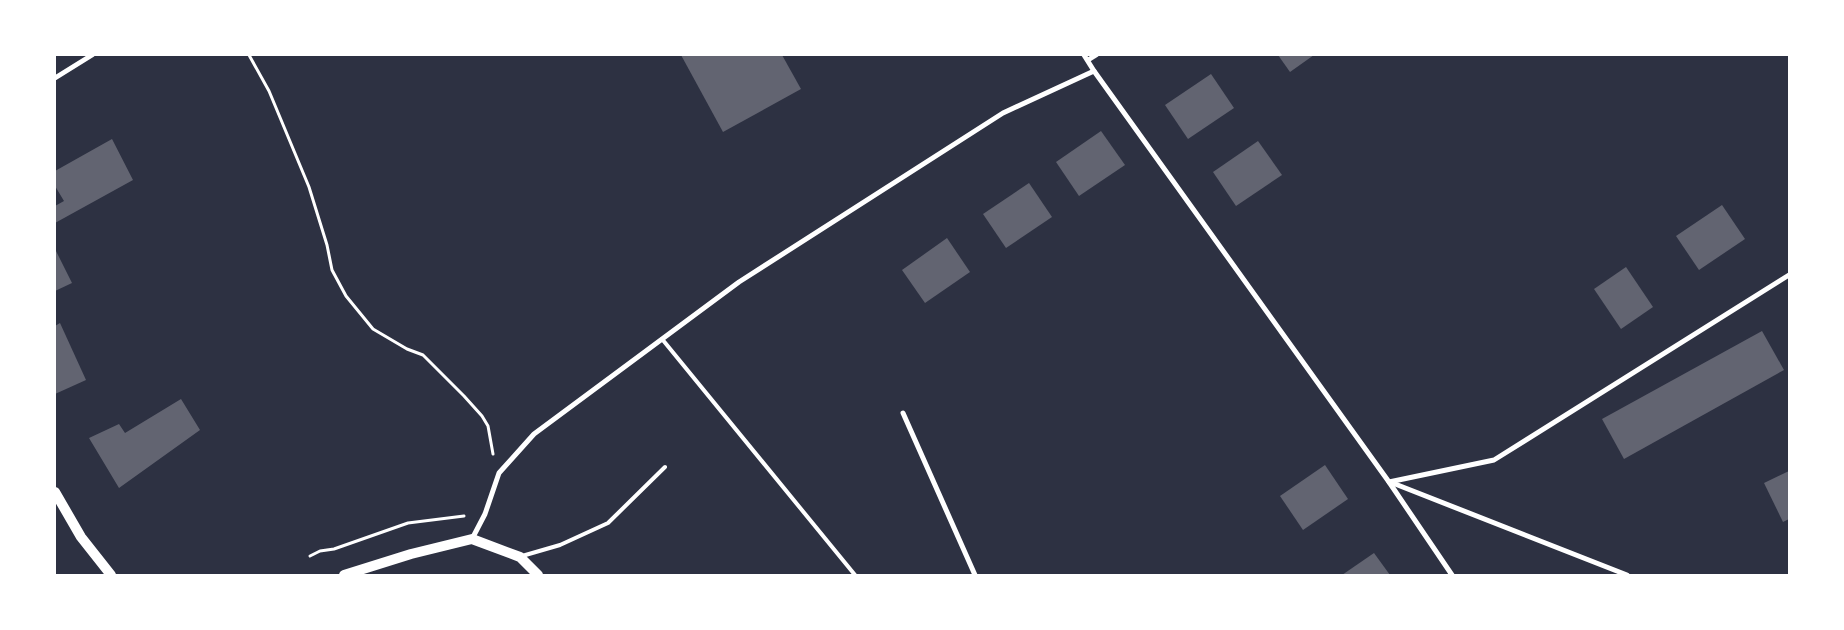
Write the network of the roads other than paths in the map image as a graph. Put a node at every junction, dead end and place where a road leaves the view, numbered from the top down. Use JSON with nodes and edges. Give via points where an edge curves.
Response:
{"nodes":[{"id":1,"x":92,"y":55,"type":"edge"},
{"id":2,"x":1096,"y":55,"type":"edge"},
{"id":3,"x":1086,"y":58,"type":"edge"},
{"id":4,"x":1094,"y":71,"type":"junction"},
{"id":5,"x":55,"y":78,"type":"edge"},
{"id":6,"x":1789,"y":275,"type":"edge"},
{"id":7,"x":662,"y":340,"type":"junction"},
{"id":8,"x":903,"y":413,"type":"dead end"},
{"id":9,"x":665,"y":467,"type":"dead end"},
{"id":10,"x":1389,"y":482,"type":"junction"},
{"id":11,"x":55,"y":492,"type":"edge"},
{"id":12,"x":472,"y":539,"type":"junction"},
{"id":13,"x":520,"y":556,"type":"junction"},
{"id":14,"x":111,"y":575,"type":"edge"},
{"id":15,"x":344,"y":575,"type":"edge"},
{"id":16,"x":538,"y":575,"type":"edge"},
{"id":17,"x":855,"y":575,"type":"edge"},
{"id":18,"x":975,"y":575,"type":"edge"},
{"id":19,"x":1452,"y":575,"type":"edge"},
{"id":20,"x":1627,"y":575,"type":"edge"}],
"edges":[{"from":1,"to":5,"type":"street"},
{"from":2,"to":3,"type":"street"},
{"from":3,"to":4,"type":"street"},
{"from":4,"to":7,"type":"street","via":[[1002,113],[739,282]]},
{"from":4,"to":10,"type":"street"},
{"from":6,"to":10,"type":"street","via":[[1494,460]]},
{"from":7,"to":12,"type":"street","via":[[534,434],[500,473]]},
{"from":7,"to":17,"type":"lane"},
{"from":8,"to":18,"type":"street"},
{"from":9,"to":13,"type":"lane","via":[[608,524],[560,545]]},
{"from":10,"to":19,"type":"street"},
{"from":10,"to":20,"type":"street"},
{"from":11,"to":14,"type":"main road","via":[[80,537]]},
{"from":12,"to":13,"type":"main road"},
{"from":12,"to":15,"type":"main road"},
{"from":13,"to":16,"type":"main road"}]}
